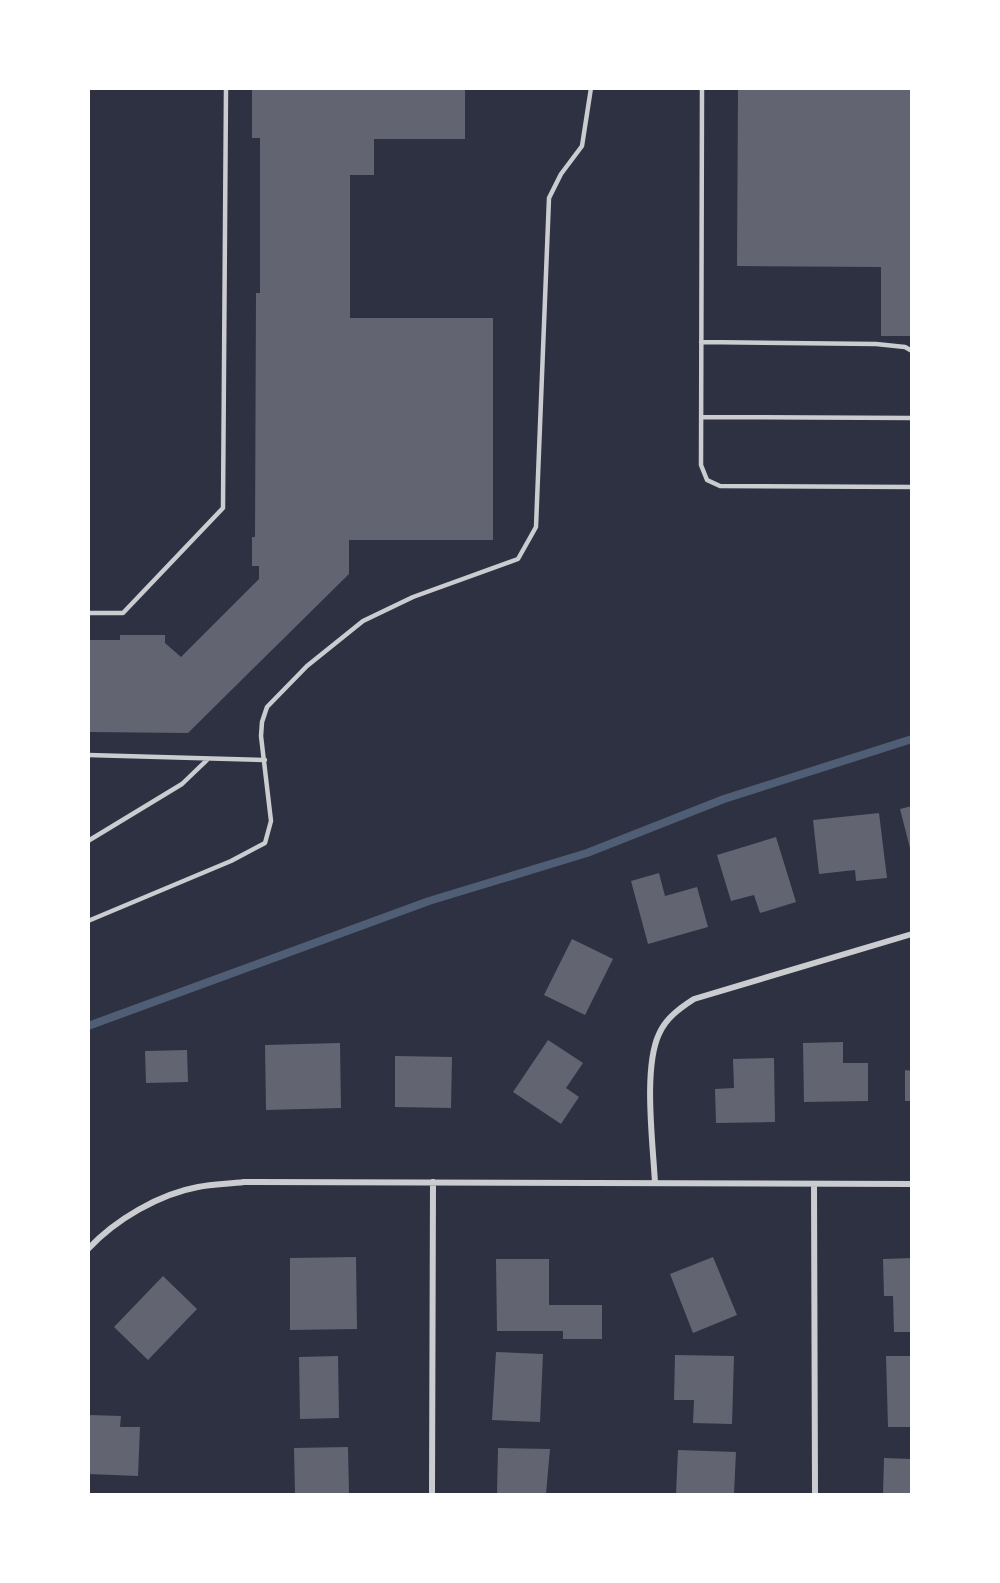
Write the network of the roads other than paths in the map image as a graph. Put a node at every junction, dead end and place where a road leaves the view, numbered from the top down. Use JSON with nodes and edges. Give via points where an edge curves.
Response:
{"nodes":[{"id":1,"x":226,"y":88,"type":"edge"},
{"id":2,"x":591,"y":88,"type":"edge"},
{"id":3,"x":702,"y":88,"type":"edge"},
{"id":4,"x":701,"y":342,"type":"junction"},
{"id":5,"x":912,"y":351,"type":"edge"},
{"id":6,"x":701,"y":417,"type":"junction"},
{"id":7,"x":912,"y":418,"type":"edge"},
{"id":8,"x":912,"y":487,"type":"edge"},
{"id":9,"x":88,"y":613,"type":"edge"},
{"id":10,"x":88,"y":755,"type":"edge"},
{"id":11,"x":208,"y":759,"type":"junction"},
{"id":12,"x":265,"y":760,"type":"junction"},
{"id":13,"x":88,"y":841,"type":"edge"},
{"id":14,"x":88,"y":921,"type":"edge"},
{"id":15,"x":912,"y":934,"type":"edge"},
{"id":16,"x":433,"y":1182,"type":"junction"},
{"id":17,"x":655,"y":1183,"type":"junction"},
{"id":18,"x":814,"y":1184,"type":"junction"},
{"id":19,"x":912,"y":1184,"type":"edge"},
{"id":20,"x":88,"y":1249,"type":"edge"},
{"id":21,"x":432,"y":1494,"type":"edge"},
{"id":22,"x":815,"y":1494,"type":"edge"}],
"edges":[{"from":1,"to":9,"type":"lane","via":[[223,508],[123,613]]},
{"from":2,"to":12,"type":"lane","via":[[582,146],[549,198],[536,527],[518,559],[413,597],[363,621],[307,666],[267,707],[262,722]]},
{"from":3,"to":4,"type":"lane"},
{"from":4,"to":5,"type":"lane","via":[[876,344]]},
{"from":4,"to":6,"type":"lane"},
{"from":6,"to":7,"type":"lane"},
{"from":6,"to":8,"type":"lane","via":[[701,465],[707,480],[720,486]]},
{"from":10,"to":11,"type":"lane"},
{"from":11,"to":12,"type":"lane"},
{"from":11,"to":13,"type":"lane","via":[[182,784]]},
{"from":12,"to":14,"type":"lane","via":[[271,821],[265,843]]},
{"from":15,"to":17,"type":"street","via":[[694,999],[674,1013],[659,1033],[652,1064]]},
{"from":16,"to":17,"type":"street"},
{"from":16,"to":20,"type":"street","via":[[244,1182],[196,1187],[161,1199],[126,1218]]},
{"from":16,"to":21,"type":"street"},
{"from":17,"to":18,"type":"street"},
{"from":18,"to":19,"type":"street"},
{"from":18,"to":22,"type":"street"}]}
